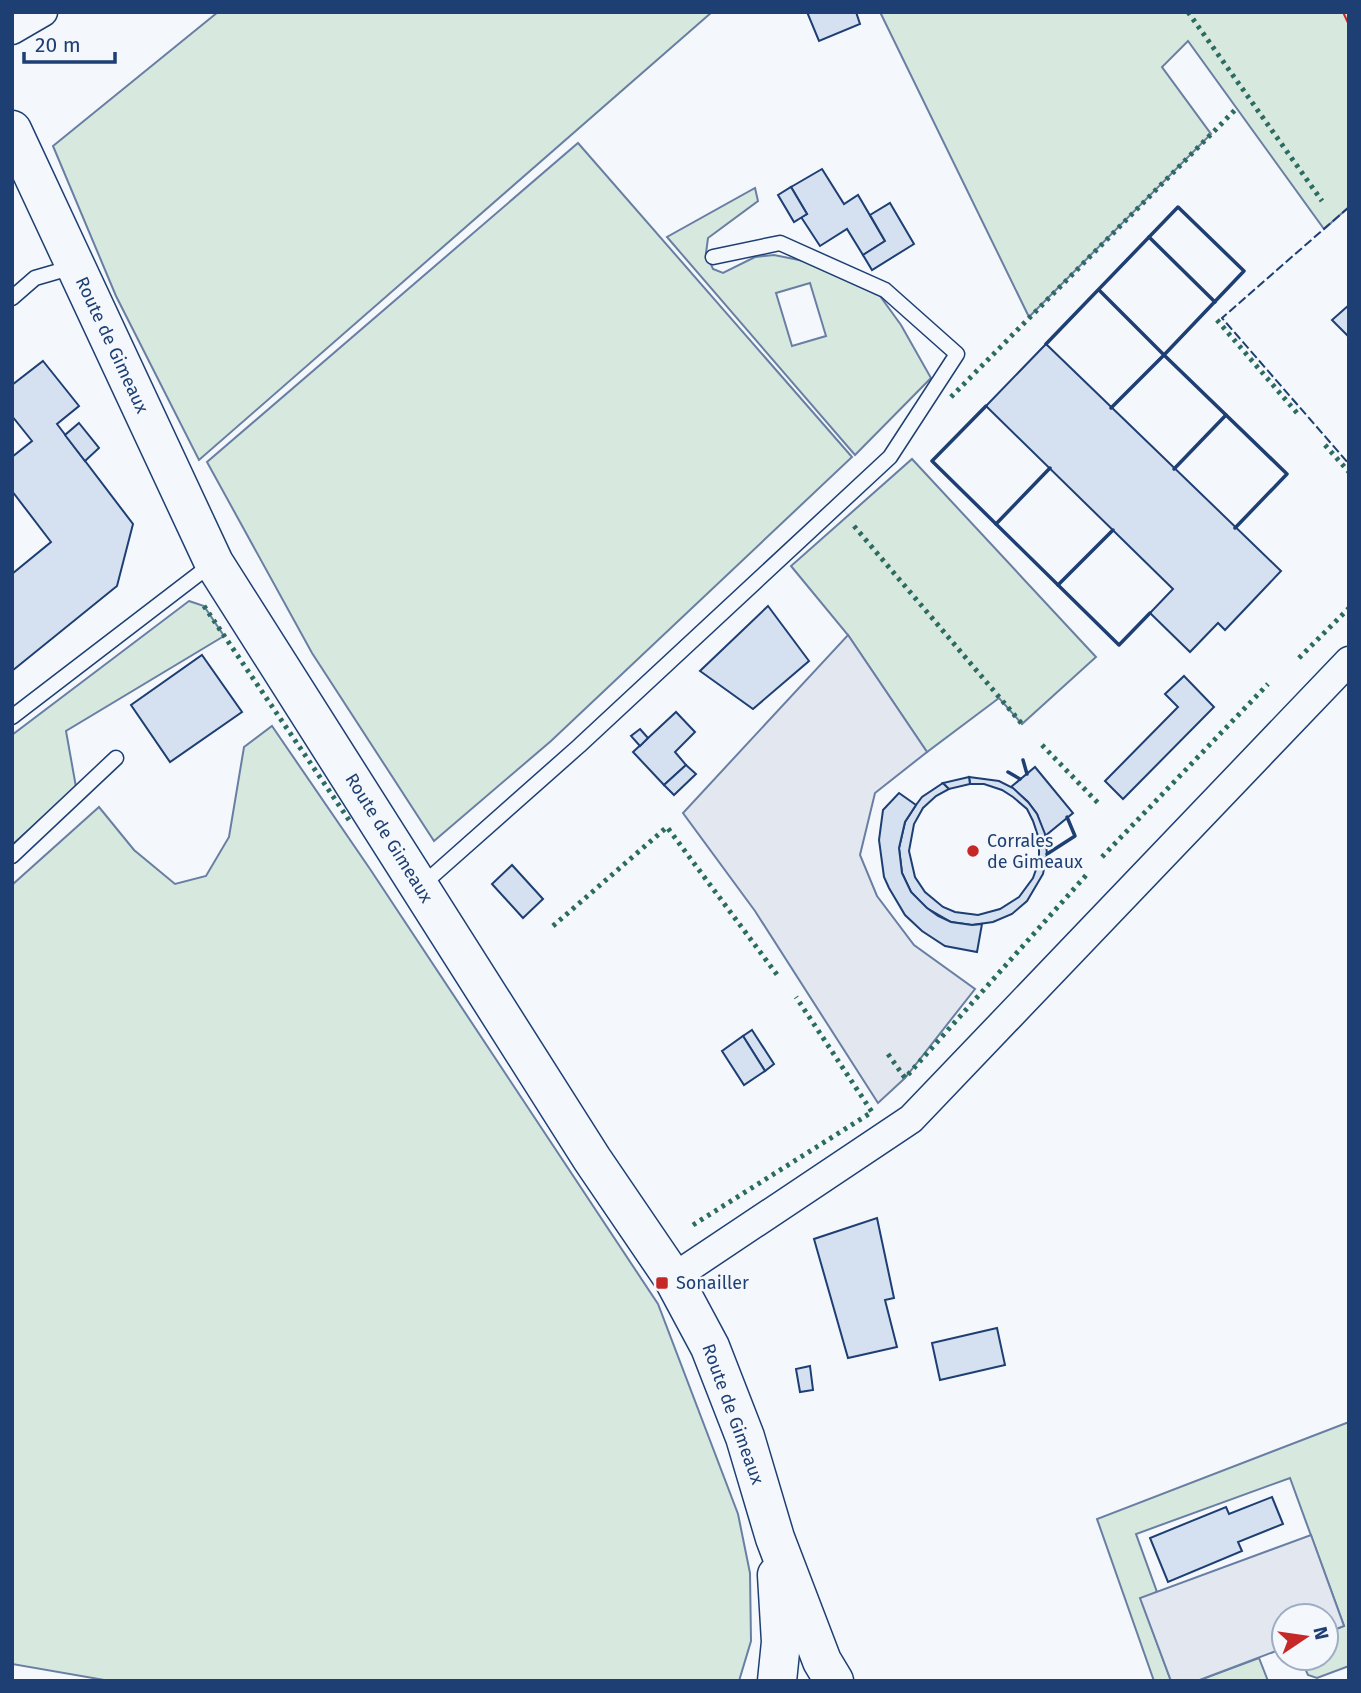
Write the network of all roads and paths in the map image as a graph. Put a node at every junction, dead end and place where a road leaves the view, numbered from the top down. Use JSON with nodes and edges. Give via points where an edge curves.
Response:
{"nodes":[{"id":1,"x":43,"y":12,"type":"edge"},
{"id":2,"x":12,"y":30,"type":"edge"},
{"id":3,"x":12,"y":130,"type":"edge"},
{"id":4,"x":713,"y":257,"type":"dead end"},
{"id":5,"x":75,"y":267,"type":"junction"},
{"id":6,"x":12,"y":298,"type":"edge"},
{"id":7,"x":214,"y":563,"type":"junction"},
{"id":8,"x":1349,"y":661,"type":"edge"},
{"id":9,"x":12,"y":717,"type":"edge"},
{"id":10,"x":116,"y":758,"type":"dead end"},
{"id":11,"x":12,"y":856,"type":"edge"},
{"id":12,"x":420,"y":887,"type":"junction"},
{"id":13,"x":673,"y":1279,"type":"junction"},
{"id":14,"x":775,"y":1538,"type":"junction"},
{"id":15,"x":777,"y":1681,"type":"edge"},
{"id":16,"x":834,"y":1681,"type":"edge"}],
"edges":[{"from":1,"to":2,"type":"street"},
{"from":3,"to":5,"type":"street","name":"Route de Gimeaux"},
{"from":4,"to":12,"type":"lane","via":[[780,243],[885,290],[957,354],[890,457]]},
{"from":5,"to":6,"type":"lane","via":[[35,278]]},
{"from":5,"to":7,"type":"street","name":"Route de Gimeaux"},
{"from":7,"to":9,"type":"lane"},
{"from":7,"to":12,"type":"street","name":"Route de Gimeaux"},
{"from":8,"to":13,"type":"street","via":[[911,1119]]},
{"from":10,"to":11,"type":"lane"},
{"from":12,"to":13,"type":"street","name":"Route de Gimeaux"},
{"from":13,"to":14,"type":"street","name":"Route de Gimeaux","via":[[710,1347],[745,1437]]},
{"from":14,"to":15,"type":"street","name":"Route de Gimeaux","via":[[781,1642]]},
{"from":14,"to":16,"type":"street","name":"Route de Gimeaux"}]}
